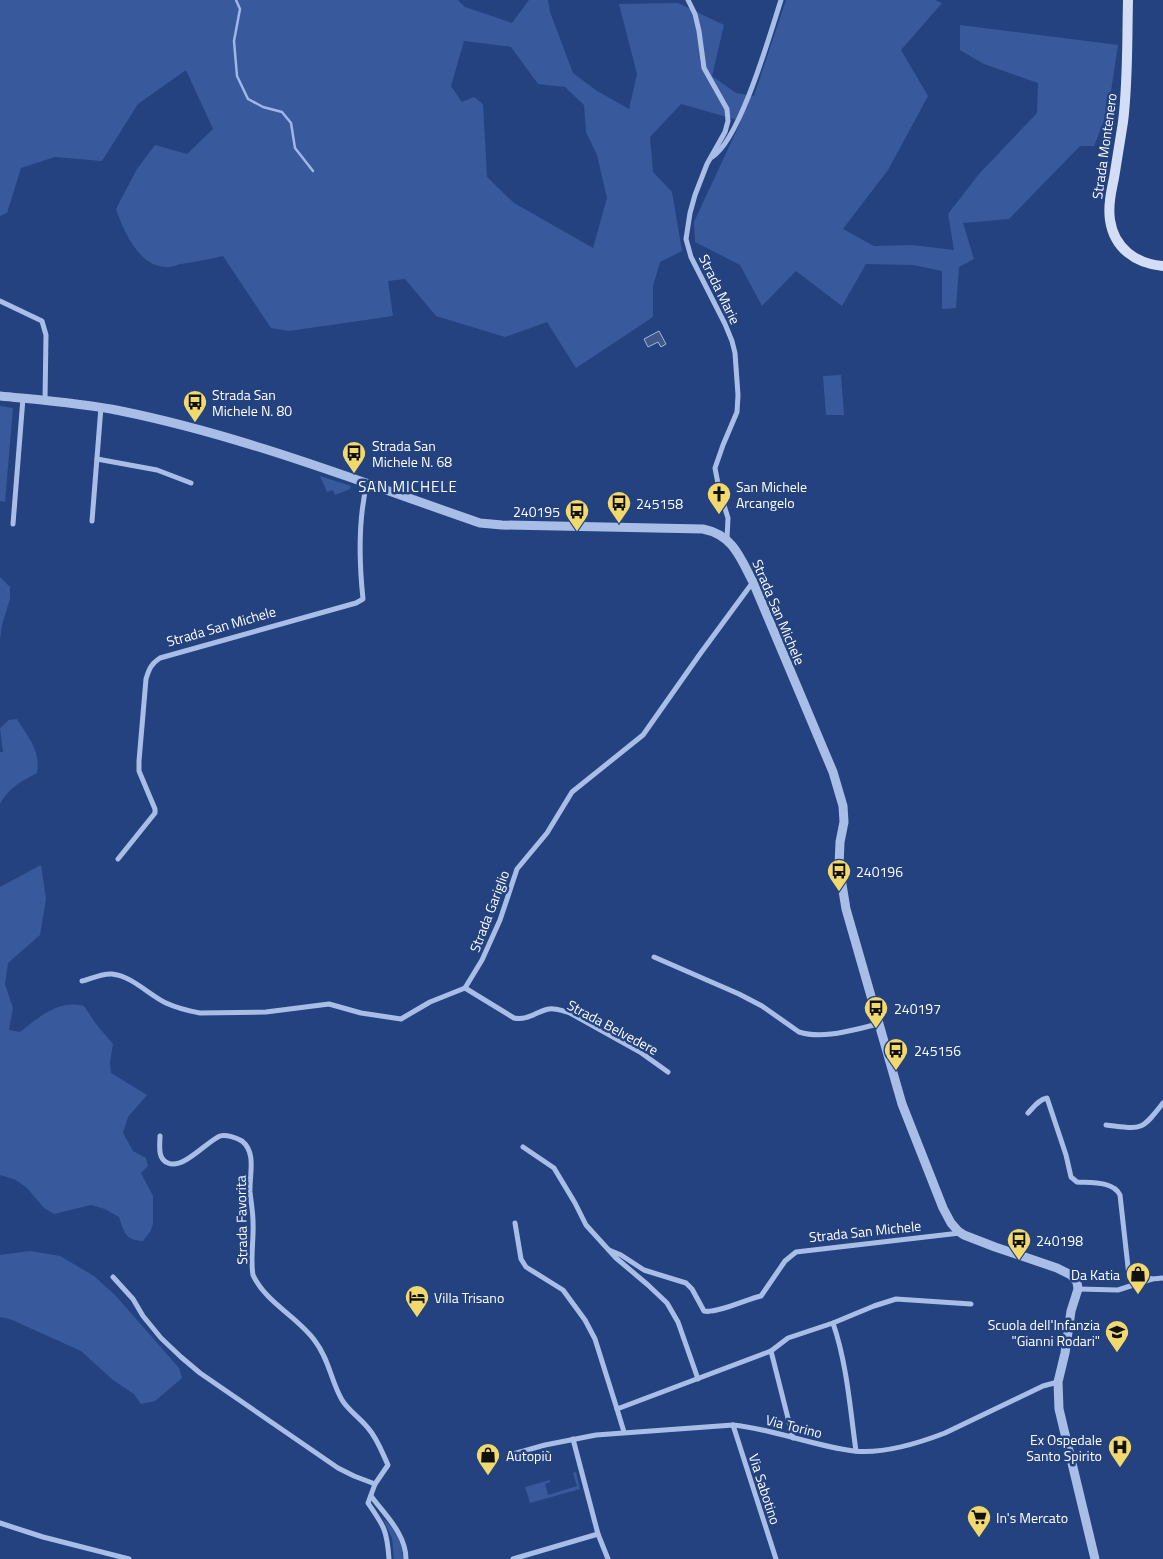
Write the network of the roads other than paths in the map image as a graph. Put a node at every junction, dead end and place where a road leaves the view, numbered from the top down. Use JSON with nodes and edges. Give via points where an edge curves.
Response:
{"nodes":[{"id":1,"x":688,"y":0,"type":"edge"},
{"id":2,"x":781,"y":0,"type":"edge"},
{"id":3,"x":1128,"y":0,"type":"edge"},
{"id":4,"x":712,"y":157,"type":"junction"},
{"id":5,"x":1163,"y":266,"type":"edge"},
{"id":6,"x":0,"y":301,"type":"edge"},
{"id":7,"x":0,"y":396,"type":"edge"},
{"id":8,"x":23,"y":398,"type":"junction"},
{"id":9,"x":45,"y":401,"type":"junction"},
{"id":10,"x":101,"y":407,"type":"junction"},
{"id":11,"x":97,"y":459,"type":"junction"},
{"id":12,"x":191,"y":483,"type":"dead end"},
{"id":13,"x":368,"y":483,"type":"junction"},
{"id":14,"x":92,"y":521,"type":"dead end"},
{"id":15,"x":13,"y":524,"type":"dead end"},
{"id":16,"x":727,"y":539,"type":"junction"},
{"id":17,"x":753,"y":582,"type":"junction"},
{"id":18,"x":118,"y":859,"type":"dead end"},
{"id":19,"x":654,"y":957,"type":"dead end"},
{"id":20,"x":82,"y":981,"type":"dead end"},
{"id":21,"x":465,"y":988,"type":"junction"},
{"id":22,"x":880,"y":1023,"type":"junction"},
{"id":23,"x":668,"y":1072,"type":"dead end"},
{"id":24,"x":1163,"y":1103,"type":"edge"},
{"id":25,"x":1028,"y":1114,"type":"dead end"},
{"id":26,"x":1106,"y":1125,"type":"dead end"},
{"id":27,"x":160,"y":1136,"type":"dead end"},
{"id":28,"x":524,"y":1147,"type":"dead end"},
{"id":29,"x":515,"y":1223,"type":"dead end"},
{"id":30,"x":961,"y":1233,"type":"junction"},
{"id":31,"x":609,"y":1250,"type":"junction"},
{"id":32,"x":113,"y":1276,"type":"dead end"},
{"id":33,"x":1163,"y":1278,"type":"edge"},
{"id":34,"x":1152,"y":1279,"type":"junction"},
{"id":35,"x":1078,"y":1289,"type":"junction"},
{"id":36,"x":971,"y":1304,"type":"dead end"},
{"id":37,"x":833,"y":1323,"type":"junction"},
{"id":38,"x":771,"y":1351,"type":"junction"},
{"id":39,"x":698,"y":1379,"type":"junction"},
{"id":40,"x":1058,"y":1382,"type":"junction"},
{"id":41,"x":617,"y":1409,"type":"junction"},
{"id":42,"x":733,"y":1425,"type":"junction"},
{"id":43,"x":624,"y":1432,"type":"junction"},
{"id":44,"x":793,"y":1438,"type":"junction"},
{"id":45,"x":573,"y":1439,"type":"junction"},
{"id":46,"x":856,"y":1451,"type":"junction"},
{"id":47,"x":513,"y":1454,"type":"dead end"},
{"id":48,"x":375,"y":1484,"type":"junction"},
{"id":49,"x":371,"y":1496,"type":"junction"},
{"id":50,"x":0,"y":1523,"type":"edge"},
{"id":51,"x":598,"y":1534,"type":"junction"},
{"id":52,"x":129,"y":1559,"type":"edge"},
{"id":53,"x":389,"y":1559,"type":"edge"},
{"id":54,"x":406,"y":1559,"type":"edge"},
{"id":55,"x":513,"y":1559,"type":"edge"},
{"id":56,"x":608,"y":1559,"type":"edge"},
{"id":57,"x":776,"y":1559,"type":"edge"},
{"id":58,"x":1095,"y":1559,"type":"edge"}],
"edges":[{"from":1,"to":4,"type":"street","name":"Strada Marie","via":[[699,31],[704,68],[727,109],[725,132]]},
{"from":2,"to":4,"type":"street","via":[[745,103],[734,128]]},
{"from":3,"to":5,"type":"main road","name":"Strada Montenero","via":[[1126,92],[1110,196],[1110,220],[1116,238],[1126,251],[1140,260]]},
{"from":4,"to":16,"type":"street","name":"Strada Marie","via":[[695,195],[686,240],[691,258],[725,324],[735,353],[738,412],[716,468],[728,518]]},
{"from":6,"to":9,"type":"street","via":[[39,319],[44,326]]},
{"from":7,"to":8,"type":"street"},
{"from":8,"to":9,"type":"street"},
{"from":8,"to":15,"type":"street"},
{"from":9,"to":10,"type":"street"},
{"from":10,"to":11,"type":"street"},
{"from":10,"to":13,"type":"street","via":[[237,440]]},
{"from":11,"to":12,"type":"street","via":[[157,470]]},
{"from":11,"to":14,"type":"street"},
{"from":13,"to":16,"type":"street","via":[[488,524],[703,529]]},
{"from":13,"to":18,"type":"street","name":"Strada San Michele","via":[[360,548],[363,599],[160,658],[149,667],[139,771],[155,813]]},
{"from":16,"to":17,"type":"street","name":"Strada San Michele"},
{"from":17,"to":21,"type":"street","name":"Strada Gariglio","via":[[643,735],[572,792],[547,833],[517,869],[500,920]]},
{"from":17,"to":22,"type":"street","name":"Strada San Michele","via":[[841,798],[844,822],[840,876],[850,923]]},
{"from":19,"to":22,"type":"street","via":[[739,994],[805,1034],[843,1032]]},
{"from":20,"to":21,"type":"street","via":[[106,974],[117,975],[166,1002],[200,1013],[266,1012],[329,1004],[401,1019],[430,1002]]},
{"from":21,"to":23,"type":"street","name":"Strada Belvedere","via":[[522,1020],[549,1009],[570,1013],[640,1052]]},
{"from":22,"to":30,"type":"street","name":"Strada San Michele","via":[[905,1114],[945,1213]]},
{"from":24,"to":26,"type":"street","via":[[1141,1127]]},
{"from":25,"to":34,"type":"street","via":[[1047,1098],[1073,1180],[1117,1190],[1130,1276]]},
{"from":27,"to":48,"type":"street","name":"Strada Favorita","via":[[162,1159],[175,1165],[220,1136],[233,1137],[247,1147],[252,1164],[250,1185],[255,1281],[316,1342],[326,1358],[343,1402],[375,1439],[388,1464]]},
{"from":28,"to":31,"type":"street","via":[[554,1168],[586,1225]]},
{"from":29,"to":41,"type":"street","via":[[521,1259],[526,1267],[563,1290],[586,1320]]},
{"from":30,"to":31,"type":"street","name":"Strada San Michele","via":[[796,1252],[785,1261],[761,1296],[709,1312],[704,1310],[686,1283],[644,1270]]},
{"from":30,"to":35,"type":"street","name":"Strada San Michele","via":[[1057,1268],[1076,1280]]},
{"from":31,"to":39,"type":"street","via":[[667,1303],[678,1322]]},
{"from":32,"to":48,"type":"street","via":[[143,1316],[181,1357],[338,1468]]},
{"from":33,"to":34,"type":"street"},
{"from":34,"to":35,"type":"street","via":[[1118,1290]]},
{"from":35,"to":40,"type":"street"},
{"from":36,"to":37,"type":"street","via":[[896,1299]]},
{"from":37,"to":38,"type":"street","via":[[788,1338]]},
{"from":37,"to":46,"type":"street","via":[[844,1363]]},
{"from":38,"to":39,"type":"street"},
{"from":38,"to":44,"type":"street"},
{"from":39,"to":41,"type":"street"},
{"from":40,"to":46,"type":"street","name":"Via Torino","via":[[1043,1386],[945,1433],[878,1450]]},
{"from":40,"to":58,"type":"street","via":[[1059,1410]]},
{"from":41,"to":43,"type":"street"},
{"from":42,"to":43,"type":"street","name":"Via Torino"},
{"from":42,"to":44,"type":"street","name":"Via Torino","via":[[751,1426]]},
{"from":42,"to":57,"type":"street","name":"Via Sabotino"},
{"from":43,"to":45,"type":"street","name":"Via Torino"},
{"from":44,"to":46,"type":"street","name":"Via Torino"},
{"from":45,"to":47,"type":"street","name":"Via Torino"},
{"from":45,"to":51,"type":"street"},
{"from":48,"to":49,"type":"street","name":"Strada Favorita"},
{"from":49,"to":53,"type":"street","via":[[368,1502],[386,1530]]},
{"from":49,"to":54,"type":"street","via":[[396,1527],[403,1540]]},
{"from":50,"to":52,"type":"street"},
{"from":51,"to":55,"type":"street"},
{"from":51,"to":56,"type":"street"}]}
